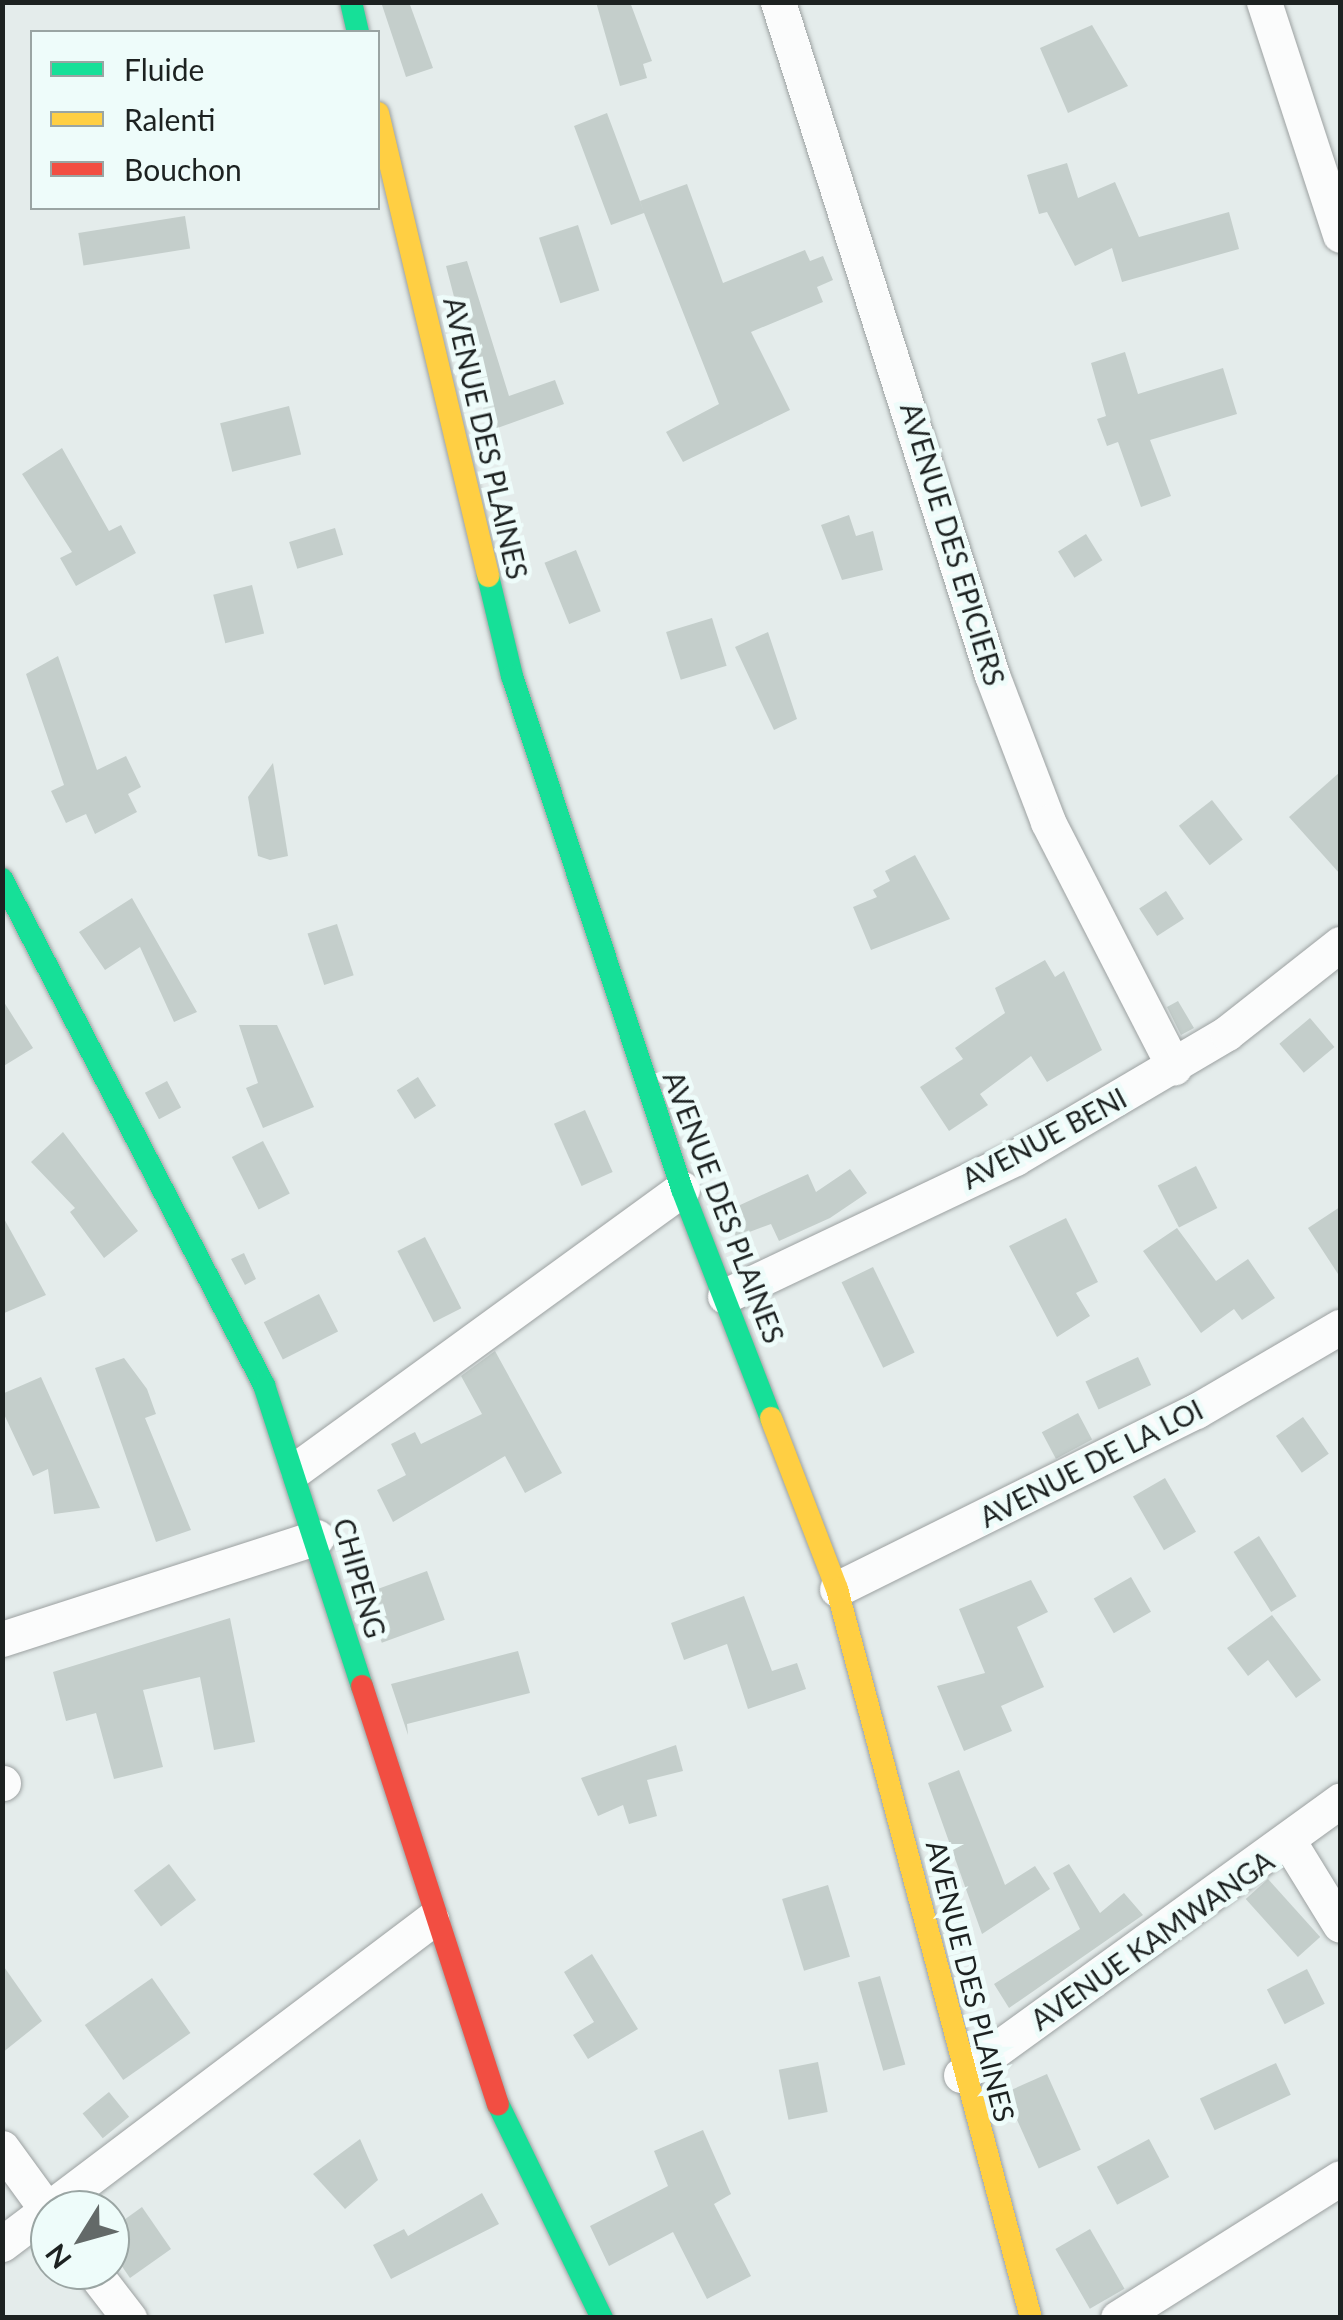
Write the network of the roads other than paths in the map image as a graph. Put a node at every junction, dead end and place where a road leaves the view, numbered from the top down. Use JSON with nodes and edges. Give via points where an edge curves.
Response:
{"nodes":[{"id":1,"x":351,"y":2,"type":"edge"},
{"id":2,"x":778,"y":2,"type":"edge"},
{"id":3,"x":1264,"y":2,"type":"edge"},
{"id":4,"x":358,"y":30,"type":"edge"},
{"id":5,"x":380,"y":121,"type":"edge"},
{"id":6,"x":1340,"y":235,"type":"edge"},
{"id":7,"x":2,"y":878,"type":"edge"},
{"id":8,"x":1340,"y":944,"type":"edge"},
{"id":9,"x":1174,"y":1067,"type":"junction"},
{"id":10,"x":682,"y":1189,"type":"junction"},
{"id":11,"x":725,"y":1296,"type":"junction"},
{"id":12,"x":1340,"y":1327,"type":"edge"},
{"id":13,"x":298,"y":1468,"type":"junction"},
{"id":14,"x":317,"y":1537,"type":"junction"},
{"id":15,"x":837,"y":1590,"type":"junction"},
{"id":16,"x":2,"y":1639,"type":"edge"},
{"id":17,"x":1340,"y":1802,"type":"edge"},
{"id":18,"x":1288,"y":1842,"type":"junction"},
{"id":19,"x":431,"y":1920,"type":"junction"},
{"id":20,"x":1340,"y":1924,"type":"edge"},
{"id":21,"x":961,"y":2075,"type":"junction"},
{"id":22,"x":2,"y":2148,"type":"edge"},
{"id":23,"x":1340,"y":2178,"type":"edge"},
{"id":24,"x":32,"y":2190,"type":"edge"},
{"id":25,"x":79,"y":2190,"type":"edge"},
{"id":26,"x":30,"y":2226,"type":"edge"},
{"id":27,"x":2,"y":2244,"type":"edge"},
{"id":28,"x":107,"y":2290,"type":"edge"},
{"id":29,"x":129,"y":2318,"type":"edge"},
{"id":30,"x":602,"y":2318,"type":"edge"},
{"id":31,"x":1030,"y":2318,"type":"edge"},
{"id":32,"x":1118,"y":2318,"type":"edge"}],
"edges":[{"from":1,"to":4,"type":"street"},
{"from":2,"to":9,"type":"street","name":"AVENUE DES EPICIERS","via":[[992,675],[1048,822]]},
{"from":3,"to":6,"type":"street"},
{"from":5,"to":10,"type":"street","name":"AVENUE DES PLAINES","via":[[512,676]]},
{"from":7,"to":13,"type":"street","name":"CHIPENG","via":[[157,1169]]},
{"from":8,"to":9,"type":"street","name":"AVENUE BENI"},
{"from":9,"to":11,"type":"street","name":"AVENUE BENI","via":[[1015,1158]]},
{"from":10,"to":11,"type":"street","name":"AVENUE DES PLAINES"},
{"from":10,"to":13,"type":"street"},
{"from":11,"to":15,"type":"street","name":"AVENUE DES PLAINES"},
{"from":12,"to":15,"type":"street","name":"AVENUE DE LA LOI","via":[[1196,1411]]},
{"from":13,"to":14,"type":"street","name":"CHIPENG"},
{"from":14,"to":16,"type":"street"},
{"from":14,"to":19,"type":"street","name":"CHIPENG"},
{"from":15,"to":21,"type":"street","name":"AVENUE DES PLAINES"},
{"from":17,"to":18,"type":"street","name":"AVENUE KAMWANGA"},
{"from":18,"to":20,"type":"street"},
{"from":18,"to":21,"type":"street","name":"AVENUE KAMWANGA"},
{"from":19,"to":25,"type":"street"},
{"from":19,"to":30,"type":"street","name":"CHIPENG","via":[[494,2095]]},
{"from":21,"to":31,"type":"street","name":"AVENUE DES PLAINES"},
{"from":22,"to":24,"type":"street"},
{"from":23,"to":32,"type":"street"},
{"from":26,"to":27,"type":"street"},
{"from":28,"to":29,"type":"street"}]}
